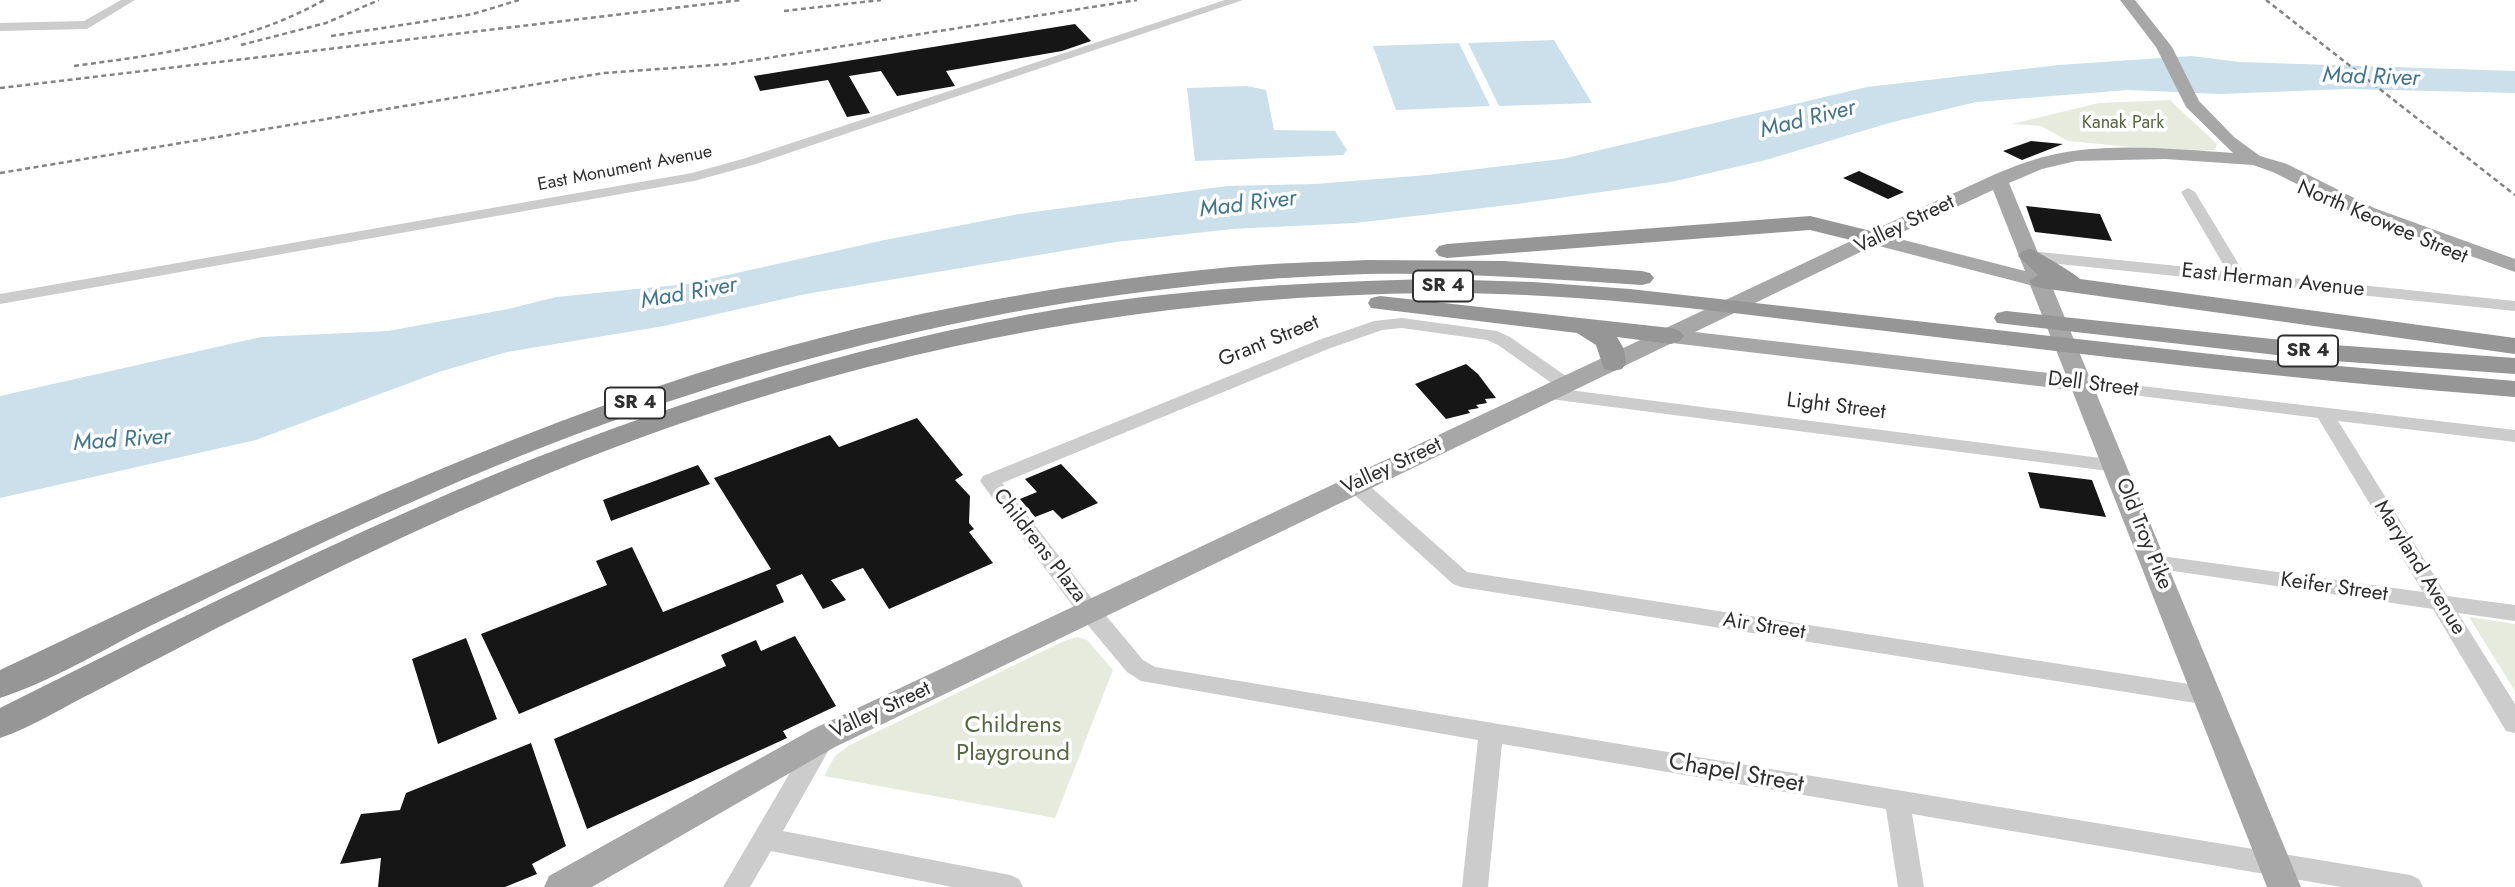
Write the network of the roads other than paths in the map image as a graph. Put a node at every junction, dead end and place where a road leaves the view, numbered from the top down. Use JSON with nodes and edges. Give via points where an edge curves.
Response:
{"nodes":[{"id":1,"x":129,"y":0,"type":"edge"},
{"id":2,"x":1237,"y":0,"type":"edge"},
{"id":3,"x":2126,"y":0,"type":"edge"},
{"id":4,"x":0,"y":27,"type":"edge"},
{"id":5,"x":2255,"y":160,"type":"junction"},
{"id":6,"x":1999,"y":181,"type":"junction"},
{"id":7,"x":2188,"y":192,"type":"dead end"},
{"id":8,"x":1959,"y":198,"type":"junction"},
{"id":9,"x":2009,"y":212,"type":"junction"},
{"id":10,"x":1875,"y":239,"type":"junction"},
{"id":11,"x":2515,"y":266,"type":"edge"},
{"id":12,"x":1300,"y":268,"type":"junction"},
{"id":13,"x":2036,"y":269,"type":"junction"},
{"id":14,"x":2515,"y":276,"type":"edge"},
{"id":15,"x":2239,"y":278,"type":"junction"},
{"id":16,"x":1216,"y":295,"type":"junction"},
{"id":17,"x":0,"y":299,"type":"edge"},
{"id":18,"x":2515,"y":306,"type":"edge"},
{"id":19,"x":1583,"y":326,"type":"junction"},
{"id":20,"x":2012,"y":328,"type":"junction"},
{"id":21,"x":1671,"y":336,"type":"junction"},
{"id":22,"x":2107,"y":339,"type":"junction"},
{"id":23,"x":2515,"y":346,"type":"edge"},
{"id":24,"x":1613,"y":363,"type":"junction"},
{"id":25,"x":2515,"y":366,"type":"edge"},
{"id":26,"x":2082,"y":384,"type":"junction"},
{"id":27,"x":1558,"y":389,"type":"junction"},
{"id":28,"x":2515,"y":389,"type":"edge"},
{"id":29,"x":2324,"y":413,"type":"junction"},
{"id":30,"x":2515,"y":436,"type":"edge"},
{"id":31,"x":2116,"y":466,"type":"junction"},
{"id":32,"x":990,"y":481,"type":"joint"},
{"id":33,"x":1356,"y":485,"type":"junction"},
{"id":34,"x":2154,"y":562,"type":"junction"},
{"id":35,"x":2441,"y":603,"type":"junction"},
{"id":36,"x":1089,"y":611,"type":"junction"},
{"id":37,"x":2515,"y":613,"type":"edge"},
{"id":38,"x":0,"y":685,"type":"edge"},
{"id":39,"x":2208,"y":696,"type":"junction"},
{"id":40,"x":0,"y":724,"type":"edge"},
{"id":41,"x":2515,"y":724,"type":"edge"},
{"id":42,"x":1491,"y":732,"type":"junction"},
{"id":43,"x":824,"y":738,"type":"junction"},
{"id":44,"x":1897,"y":801,"type":"junction"},
{"id":45,"x":764,"y":838,"type":"junction"},
{"id":46,"x":2280,"y":876,"type":"edge"},
{"id":47,"x":561,"y":887,"type":"edge"},
{"id":48,"x":736,"y":887,"type":"edge"},
{"id":49,"x":1010,"y":887,"type":"edge"},
{"id":50,"x":1475,"y":887,"type":"edge"},
{"id":51,"x":1911,"y":887,"type":"edge"},
{"id":52,"x":2410,"y":887,"type":"edge"}],
"edges":[{"from":1,"to":4,"type":"street","via":[[92,24]]},
{"from":2,"to":17,"type":"street","name":"East Monument Avenue","via":[[701,176]]},
{"from":3,"to":5,"type":"main road","name":"North Keowee Street","via":[[2164,47],[2192,103],[2228,141]]},
{"from":5,"to":6,"type":"main road","name":"Valley Street","via":[[2165,154],[2076,156],[2036,165]]},
{"from":5,"to":11,"type":"main road","name":"North Keowee Street","via":[[2379,217]]},
{"from":5,"to":14,"type":"main road","name":"North Keowee Street","via":[[2260,168],[2358,218]]},
{"from":6,"to":8,"type":"main road","name":"Valley Street"},
{"from":6,"to":9,"type":"main road","name":"Old Troy Pike"},
{"from":7,"to":15,"type":"street"},
{"from":8,"to":9,"type":"main road","via":[[1989,200]]},
{"from":8,"to":10,"type":"main road","name":"Valley Street"},
{"from":9,"to":13,"type":"main road","name":"Old Troy Pike"},
{"from":10,"to":12,"type":"highway","via":[[1810,223],[1331,260]]},
{"from":10,"to":13,"type":"main road","via":[[1980,265]]},
{"from":10,"to":21,"type":"main road","name":"Valley Street"},
{"from":12,"to":20,"type":"highway","number":"SR 4","via":[[1525,269],[1829,298]]},
{"from":12,"to":38,"type":"highway","number":"SR 4","via":[[1128,284],[960,312],[813,348],[675,390],[575,424],[315,534]]},
{"from":13,"to":15,"type":"street","name":"East Herman Avenue"},
{"from":13,"to":23,"type":"highway","via":[[2108,289]]},
{"from":13,"to":26,"type":"main road","name":"Old Troy Pike"},
{"from":15,"to":18,"type":"street","name":"East Herman Avenue"},
{"from":16,"to":19,"type":"highway","via":[[1379,303]]},
{"from":16,"to":20,"type":"highway","number":"SR 4","via":[[1438,286],[1560,291],[1798,314]]},
{"from":16,"to":40,"type":"highway","number":"SR 4","via":[[1089,310],[965,333],[802,374],[695,408],[475,494],[326,562]]},
{"from":19,"to":21,"type":"highway"},
{"from":19,"to":24,"type":"highway","via":[[1610,342]]},
{"from":20,"to":22,"type":"highway","number":"SR 4"},
{"from":21,"to":24,"type":"main road","name":"Valley Street"},
{"from":21,"to":26,"type":"main road","name":"Dell Street"},
{"from":22,"to":25,"type":"highway","number":"SR 4"},
{"from":22,"to":28,"type":"highway","number":"SR 4","via":[[2365,378]]},
{"from":24,"to":27,"type":"main road","name":"Valley Street"},
{"from":26,"to":29,"type":"street","name":"Dell Street"},
{"from":26,"to":31,"type":"main road","name":"Old Troy Pike"},
{"from":27,"to":31,"type":"street","name":"Light Street"},
{"from":27,"to":32,"type":"street","name":"Grant Street","via":[[1491,335],[1402,323],[1380,325]]},
{"from":27,"to":33,"type":"main road","name":"Valley Street"},
{"from":29,"to":30,"type":"street","name":"Dell Street"},
{"from":29,"to":35,"type":"street","name":"Maryland Avenue"},
{"from":31,"to":34,"type":"main road","name":"Old Troy Pike"},
{"from":32,"to":36,"type":"street","name":"Childrens Plaza"},
{"from":33,"to":36,"type":"main road","name":"Valley Street"},
{"from":33,"to":39,"type":"street","name":"Air Street","via":[[1461,579]]},
{"from":34,"to":35,"type":"street","name":"Keifer Street"},
{"from":34,"to":39,"type":"main road","name":"Old Troy Pike"},
{"from":35,"to":37,"type":"street","name":"Keifer Street"},
{"from":35,"to":41,"type":"street","name":"Maryland Avenue"},
{"from":36,"to":42,"type":"street","name":"Chapel Street","via":[[1135,666],[1149,675]]},
{"from":36,"to":43,"type":"main road","name":"Valley Street"},
{"from":39,"to":46,"type":"main road","name":"Old Troy Pike"},
{"from":42,"to":44,"type":"street","name":"Chapel Street"},
{"from":42,"to":50,"type":"street"},
{"from":43,"to":45,"type":"street"},
{"from":43,"to":47,"type":"main road","name":"Valley Street"},
{"from":44,"to":46,"type":"street","name":"Chapel Street"},
{"from":44,"to":51,"type":"street"},
{"from":45,"to":48,"type":"street"},
{"from":45,"to":49,"type":"street"},
{"from":46,"to":52,"type":"street","name":"Chapel Street"}]}
